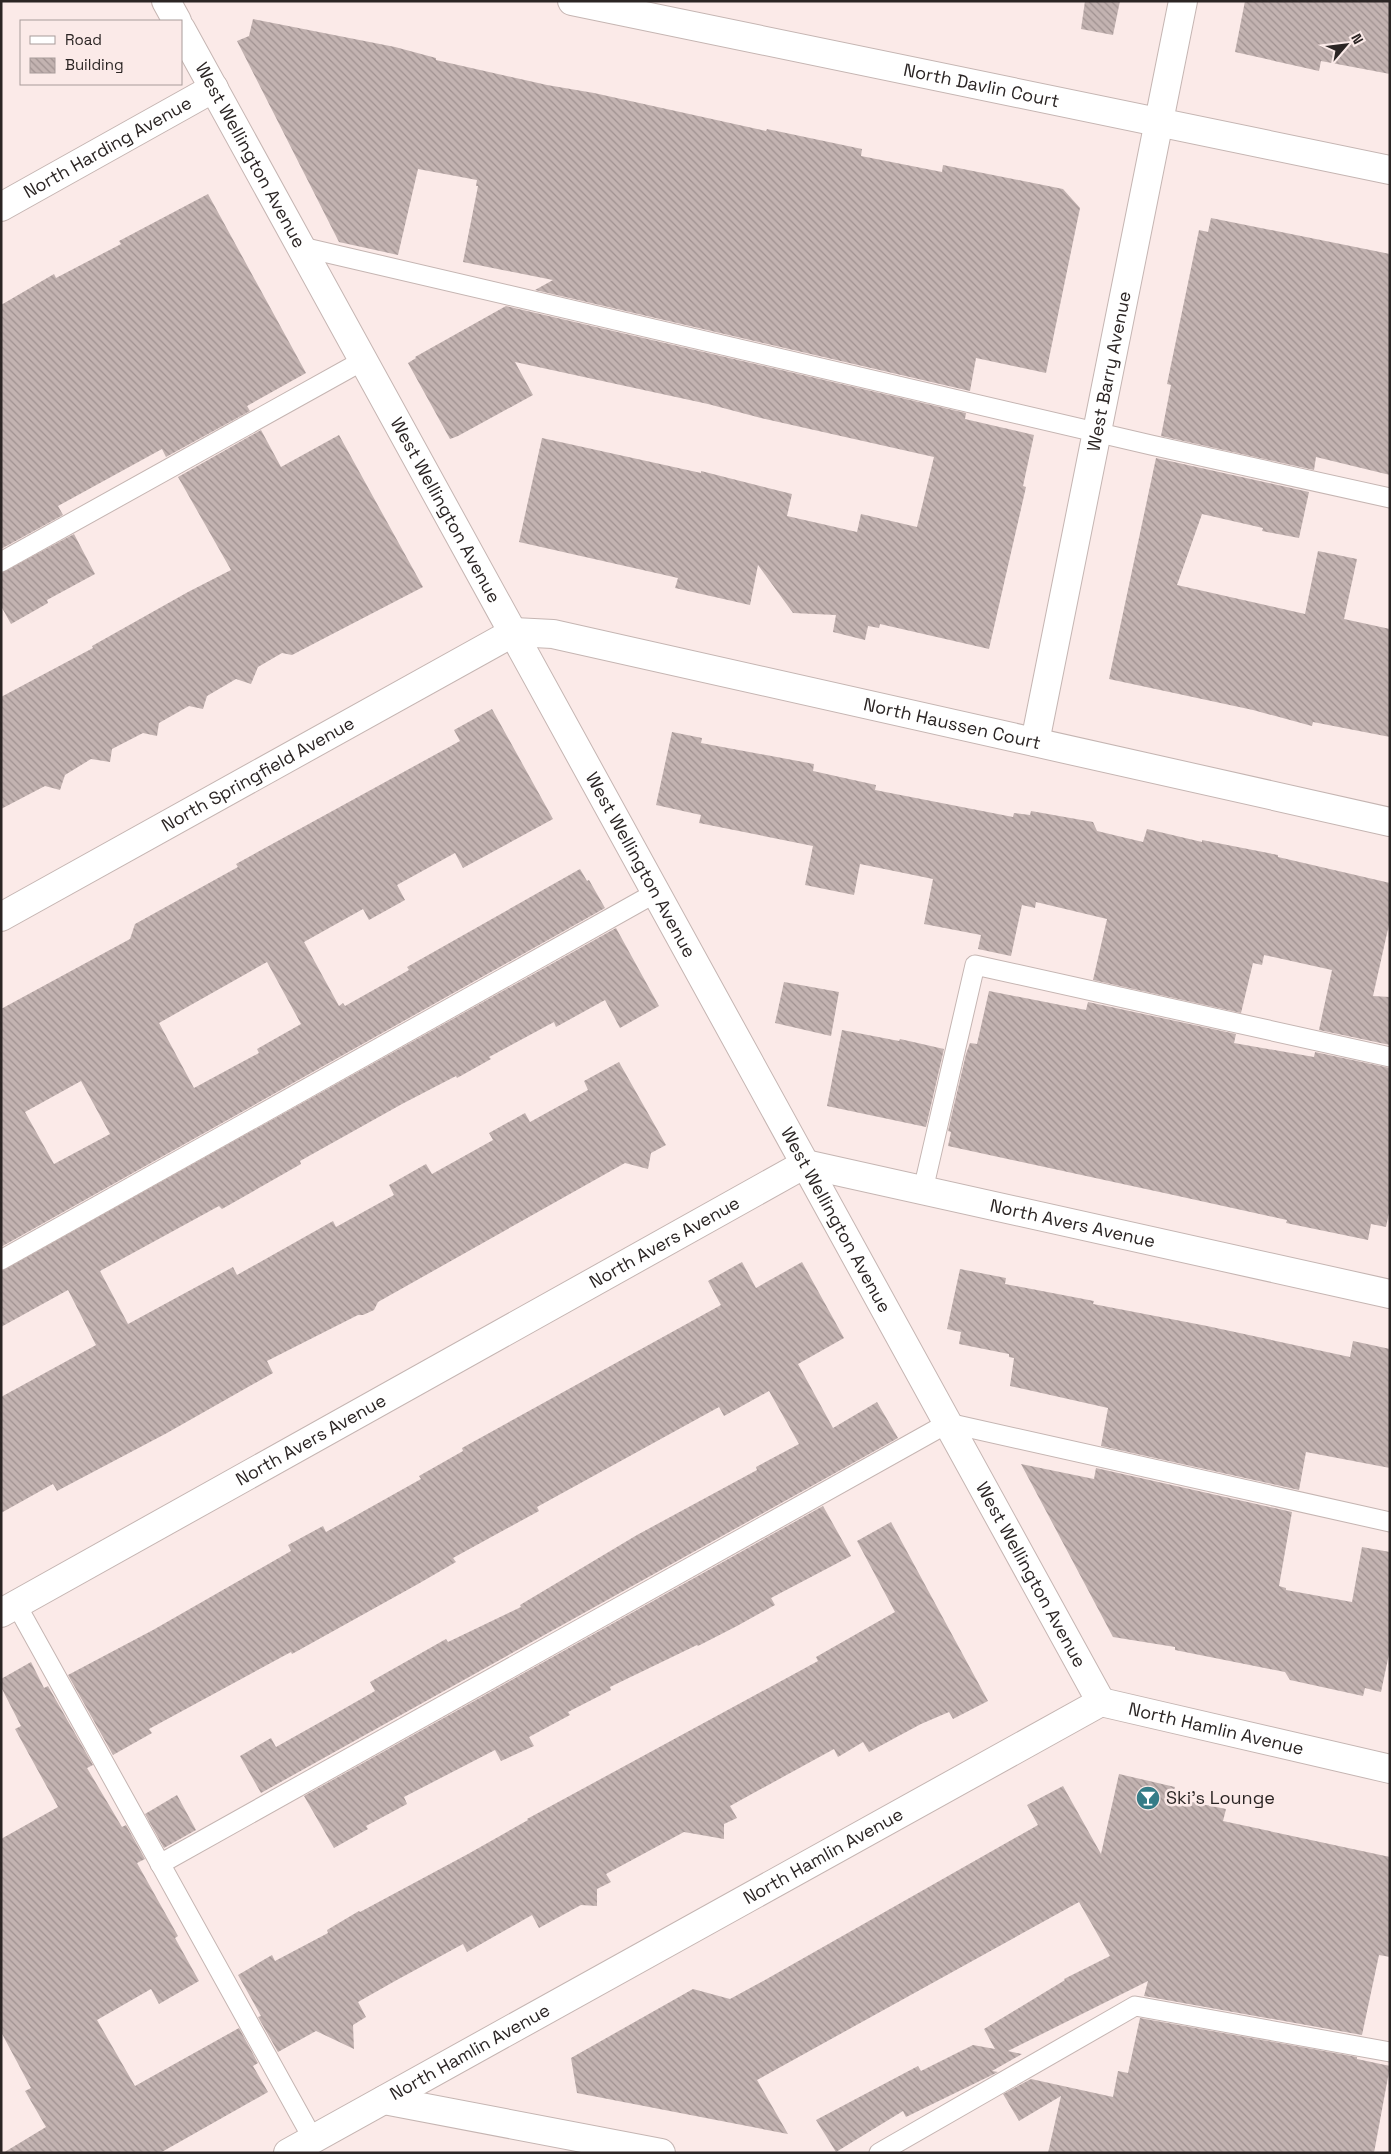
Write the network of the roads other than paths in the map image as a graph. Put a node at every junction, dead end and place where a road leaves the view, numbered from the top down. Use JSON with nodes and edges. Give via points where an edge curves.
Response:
{"nodes":[{"id":1,"x":166,"y":1,"type":"edge"},
{"id":2,"x":572,"y":1,"type":"edge"},
{"id":3,"x":1183,"y":1,"type":"edge"},
{"id":4,"x":176,"y":20,"type":"edge"},
{"id":5,"x":182,"y":31,"type":"edge"},
{"id":6,"x":214,"y":88,"type":"junction"},
{"id":7,"x":1159,"y":123,"type":"junction"},
{"id":8,"x":1390,"y":170,"type":"edge"},
{"id":9,"x":1,"y":208,"type":"edge"},
{"id":10,"x":302,"y":247,"type":"junction"},
{"id":11,"x":364,"y":360,"type":"junction"},
{"id":12,"x":1097,"y":431,"type":"junction"},
{"id":13,"x":1390,"y":498,"type":"edge"},
{"id":14,"x":1,"y":562,"type":"edge"},
{"id":15,"x":514,"y":632,"type":"junction"},
{"id":16,"x":1035,"y":742,"type":"junction"},
{"id":17,"x":1390,"y":822,"type":"edge"},
{"id":18,"x":657,"y":892,"type":"junction"},
{"id":19,"x":1,"y":917,"type":"edge"},
{"id":20,"x":1390,"y":1057,"type":"edge"},
{"id":21,"x":806,"y":1164,"type":"junction"},
{"id":22,"x":923,"y":1190,"type":"junction"},
{"id":23,"x":1,"y":1260,"type":"edge"},
{"id":24,"x":1390,"y":1294,"type":"edge"},
{"id":25,"x":948,"y":1423,"type":"junction"},
{"id":26,"x":1390,"y":1522,"type":"edge"},
{"id":27,"x":9,"y":1609,"type":"edge"},
{"id":28,"x":1101,"y":1702,"type":"junction"},
{"id":29,"x":1390,"y":1769,"type":"edge"},
{"id":30,"x":160,"y":1864,"type":"junction"},
{"id":31,"x":1390,"y":2052,"type":"edge"},
{"id":32,"x":384,"y":2100,"type":"junction"},
{"id":33,"x":313,"y":2138,"type":"junction"},
{"id":34,"x":288,"y":2153,"type":"edge"},
{"id":35,"x":660,"y":2153,"type":"edge"},
{"id":36,"x":879,"y":2153,"type":"edge"}],
"edges":[{"from":1,"to":4,"type":"street"},
{"from":2,"to":7,"type":"street","name":"North Davlin Court"},
{"from":3,"to":7,"type":"street","name":"West Barry Avenue"},
{"from":5,"to":6,"type":"street","name":"West Wellington Avenue"},
{"from":6,"to":9,"type":"street","name":"North Harding Avenue"},
{"from":6,"to":10,"type":"street","name":"West Wellington Avenue"},
{"from":7,"to":8,"type":"street","name":"North Davlin Court"},
{"from":7,"to":12,"type":"street","name":"West Barry Avenue"},
{"from":10,"to":11,"type":"street","name":"West Wellington Avenue"},
{"from":10,"to":12,"type":"lane"},
{"from":11,"to":14,"type":"lane"},
{"from":11,"to":15,"type":"street","name":"West Wellington Avenue"},
{"from":12,"to":13,"type":"lane"},
{"from":12,"to":16,"type":"street","name":"West Barry Avenue"},
{"from":15,"to":16,"type":"street","name":"North Haussen Court","via":[[553,634]]},
{"from":15,"to":18,"type":"street","name":"West Wellington Avenue"},
{"from":15,"to":19,"type":"street","name":"North Springfield Avenue"},
{"from":16,"to":17,"type":"street","name":"North Haussen Court"},
{"from":18,"to":21,"type":"street","name":"West Wellington Avenue"},
{"from":18,"to":23,"type":"lane"},
{"from":20,"to":22,"type":"lane","via":[[975,965]]},
{"from":21,"to":22,"type":"street","name":"North Avers Avenue"},
{"from":21,"to":25,"type":"street","name":"West Wellington Avenue"},
{"from":21,"to":27,"type":"street","name":"North Avers Avenue"},
{"from":22,"to":24,"type":"street","name":"North Avers Avenue"},
{"from":25,"to":26,"type":"lane"},
{"from":25,"to":28,"type":"street","name":"West Wellington Avenue"},
{"from":25,"to":30,"type":"lane"},
{"from":27,"to":30,"type":"lane"},
{"from":28,"to":29,"type":"street","name":"North Hamlin Avenue"},
{"from":28,"to":32,"type":"street","name":"North Hamlin Avenue"},
{"from":30,"to":33,"type":"lane"},
{"from":31,"to":36,"type":"lane","via":[[1135,2006]]},
{"from":32,"to":33,"type":"street","name":"North Hamlin Avenue"},
{"from":32,"to":35,"type":"street"},
{"from":33,"to":34,"type":"street","name":"North Hamlin Avenue"}]}
